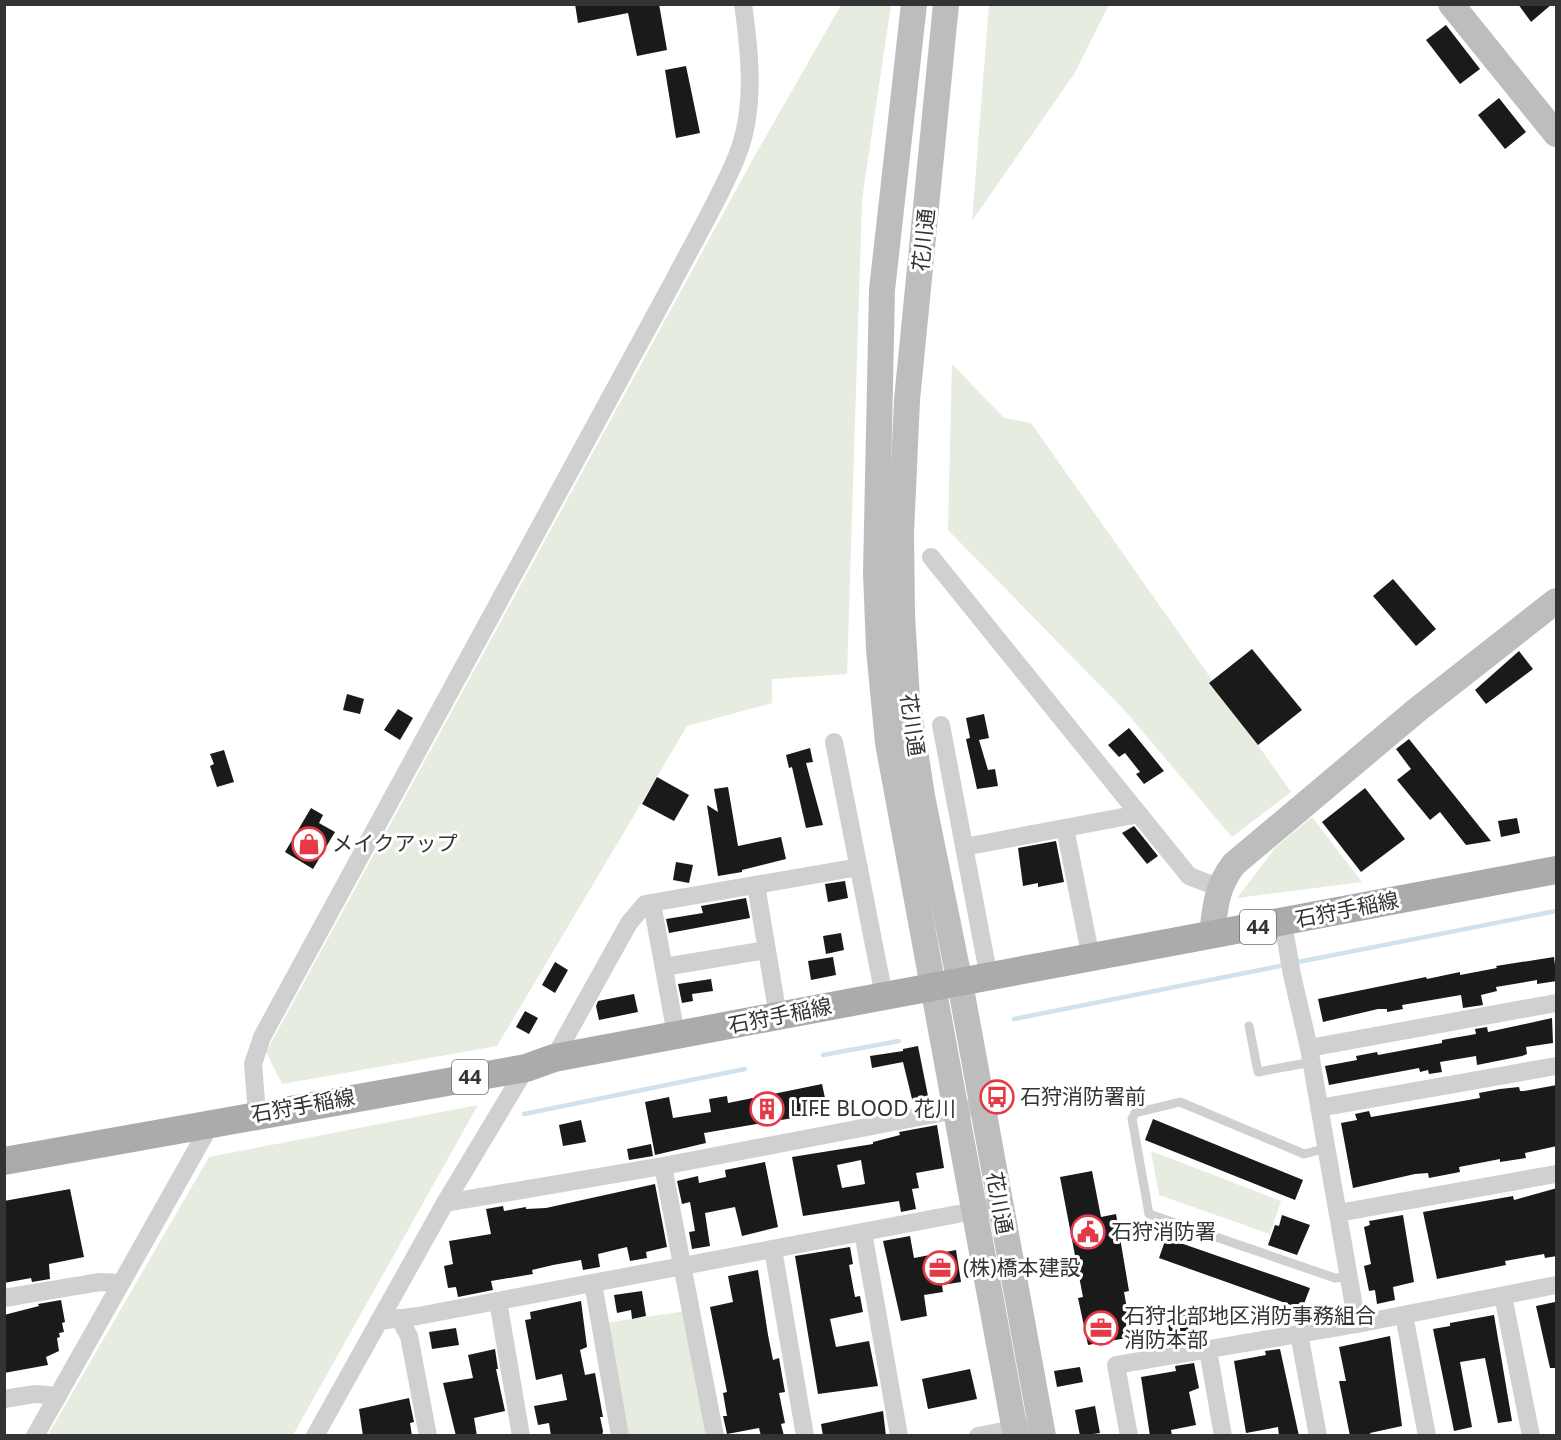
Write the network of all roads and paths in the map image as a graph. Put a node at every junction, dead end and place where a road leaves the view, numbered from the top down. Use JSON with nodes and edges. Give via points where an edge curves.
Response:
{"nodes":[{"id":1,"x":743,"y":4,"type":"edge"},
{"id":2,"x":914,"y":4,"type":"edge"},
{"id":3,"x":946,"y":4,"type":"edge"},
{"id":4,"x":1451,"y":4,"type":"edge"},
{"id":5,"x":1557,"y":134,"type":"edge"},
{"id":6,"x":931,"y":557,"type":"dead end"},
{"id":7,"x":1557,"y":601,"type":"edge"},
{"id":8,"x":941,"y":725,"type":"dead end"},
{"id":9,"x":834,"y":742,"type":"dead end"},
{"id":10,"x":1138,"y":814,"type":"junction"},
{"id":11,"x":1065,"y":828,"type":"junction"},
{"id":12,"x":964,"y":847,"type":"junction"},
{"id":13,"x":859,"y":867,"type":"junction"},
{"id":14,"x":1557,"y":870,"type":"edge"},
{"id":15,"x":756,"y":885,"type":"junction"},
{"id":16,"x":1220,"y":888,"type":"junction"},
{"id":17,"x":652,"y":903,"type":"junction"},
{"id":18,"x":1283,"y":923,"type":"junction"},
{"id":19,"x":1212,"y":934,"type":"junction"},
{"id":20,"x":766,"y":950,"type":"junction"},
{"id":21,"x":1091,"y":957,"type":"junction"},
{"id":22,"x":664,"y":967,"type":"junction"},
{"id":23,"x":989,"y":978,"type":"junction"},
{"id":24,"x":946,"y":985,"type":"junction"},
{"id":25,"x":884,"y":996,"type":"junction"},
{"id":26,"x":1557,"y":1003,"type":"edge"},
{"id":27,"x":778,"y":1016,"type":"junction"},
{"id":28,"x":1249,"y":1026,"type":"dead end"},
{"id":29,"x":676,"y":1035,"type":"junction"},
{"id":30,"x":1310,"y":1055,"type":"junction"},
{"id":31,"x":555,"y":1058,"type":"junction"},
{"id":32,"x":1557,"y":1066,"type":"edge"},
{"id":33,"x":526,"y":1068,"type":"junction"},
{"id":34,"x":983,"y":1105,"type":"junction"},
{"id":35,"x":1319,"y":1108,"type":"junction"},
{"id":36,"x":956,"y":1109,"type":"junction"},
{"id":37,"x":257,"y":1114,"type":"junction"},
{"id":38,"x":212,"y":1122,"type":"junction"},
{"id":39,"x":1327,"y":1148,"type":"junction"},
{"id":40,"x":4,"y":1161,"type":"edge"},
{"id":41,"x":663,"y":1166,"type":"junction"},
{"id":42,"x":1557,"y":1174,"type":"edge"},
{"id":43,"x":445,"y":1203,"type":"junction"},
{"id":44,"x":1000,"y":1206,"type":"junction"},
{"id":45,"x":975,"y":1211,"type":"junction"},
{"id":46,"x":1338,"y":1213,"type":"junction"},
{"id":47,"x":863,"y":1232,"type":"junction"},
{"id":48,"x":773,"y":1249,"type":"junction"},
{"id":49,"x":684,"y":1266,"type":"junction"},
{"id":50,"x":1349,"y":1277,"type":"junction"},
{"id":51,"x":121,"y":1283,"type":"junction"},
{"id":52,"x":593,"y":1283,"type":"junction"},
{"id":53,"x":1557,"y":1285,"type":"edge"},
{"id":54,"x":1503,"y":1296,"type":"junction"},
{"id":55,"x":4,"y":1298,"type":"edge"},
{"id":56,"x":498,"y":1301,"type":"junction"},
{"id":57,"x":1404,"y":1315,"type":"junction"},
{"id":58,"x":399,"y":1318,"type":"junction"},
{"id":59,"x":380,"y":1321,"type":"junction"},
{"id":60,"x":1357,"y":1324,"type":"junction"},
{"id":61,"x":1299,"y":1334,"type":"junction"},
{"id":62,"x":1208,"y":1350,"type":"junction"},
{"id":63,"x":58,"y":1396,"type":"junction"},
{"id":64,"x":4,"y":1399,"type":"edge"},
{"id":65,"x":1042,"y":1430,"type":"edge"},
{"id":66,"x":1016,"y":1432,"type":"edge"},
{"id":67,"x":35,"y":1436,"type":"edge"},
{"id":68,"x":315,"y":1436,"type":"edge"},
{"id":69,"x":428,"y":1436,"type":"edge"},
{"id":70,"x":521,"y":1436,"type":"edge"},
{"id":71,"x":620,"y":1436,"type":"edge"},
{"id":72,"x":714,"y":1436,"type":"edge"},
{"id":73,"x":805,"y":1436,"type":"edge"},
{"id":74,"x":899,"y":1436,"type":"edge"},
{"id":75,"x":978,"y":1436,"type":"edge"},
{"id":76,"x":1129,"y":1436,"type":"edge"},
{"id":77,"x":1223,"y":1436,"type":"edge"},
{"id":78,"x":1318,"y":1436,"type":"edge"},
{"id":79,"x":1427,"y":1436,"type":"edge"},
{"id":80,"x":1531,"y":1436,"type":"edge"}],
"edges":[{"from":1,"to":37,"type":"street","via":[[749,78],[747,116],[737,155],[674,280],[262,1037],[253,1064]]},
{"from":2,"to":24,"type":"street","name":"花川通","via":[[882,290],[876,573],[888,743]]},
{"from":3,"to":24,"type":"street","name":"花川通","via":[[907,400],[901,533],[908,699]]},
{"from":4,"to":5,"type":"street"},
{"from":6,"to":10,"type":"street"},
{"from":7,"to":16,"type":"street","via":[[1417,710],[1234,864]]},
{"from":8,"to":12,"type":"street"},
{"from":9,"to":13,"type":"street"},
{"from":10,"to":11,"type":"street"},
{"from":10,"to":16,"type":"street","via":[[1189,876]]},
{"from":11,"to":12,"type":"street"},
{"from":11,"to":21,"type":"street"},
{"from":12,"to":23,"type":"street"},
{"from":13,"to":15,"type":"street"},
{"from":13,"to":25,"type":"street"},
{"from":14,"to":18,"type":"main road","name":"石狩手稲線","number":"44"},
{"from":15,"to":17,"type":"street"},
{"from":15,"to":20,"type":"street"},
{"from":16,"to":19,"type":"street"},
{"from":17,"to":22,"type":"street"},
{"from":17,"to":31,"type":"street","via":[[645,904],[629,923]]},
{"from":18,"to":19,"type":"main road","name":"石狩手稲線","number":"44"},
{"from":18,"to":30,"type":"street"},
{"from":19,"to":21,"type":"main road","name":"石狩手稲線","number":"44"},
{"from":20,"to":22,"type":"street"},
{"from":20,"to":27,"type":"street"},
{"from":21,"to":23,"type":"main road","name":"石狩手稲線","number":"44"},
{"from":22,"to":29,"type":"street"},
{"from":23,"to":24,"type":"main road","name":"石狩手稲線","number":"44"},
{"from":24,"to":25,"type":"main road","name":"石狩手稲線","number":"44"},
{"from":24,"to":34,"type":"street","name":"花川通"},
{"from":24,"to":36,"type":"street","name":"花川通"},
{"from":25,"to":27,"type":"main road","name":"石狩手稲線","number":"44"},
{"from":26,"to":30,"type":"street"},
{"from":27,"to":29,"type":"main road","name":"石狩手稲線","number":"44"},
{"from":28,"to":30,"type":"lane","via":[[1258,1072]]},
{"from":29,"to":31,"type":"main road","name":"石狩手稲線","number":"44"},
{"from":30,"to":35,"type":"street"},
{"from":31,"to":33,"type":"main road","name":"石狩手稲線","number":"44"},
{"from":32,"to":35,"type":"street"},
{"from":33,"to":37,"type":"main road","name":"石狩手稲線","number":"44"},
{"from":33,"to":43,"type":"street"},
{"from":34,"to":36,"type":"street"},
{"from":34,"to":44,"type":"street","name":"花川通"},
{"from":35,"to":39,"type":"street"},
{"from":36,"to":41,"type":"street"},
{"from":36,"to":45,"type":"street","name":"花川通"},
{"from":37,"to":38,"type":"main road","name":"石狩手稲線","number":"44"},
{"from":38,"to":40,"type":"main road","name":"石狩手稲線","number":"44"},
{"from":38,"to":51,"type":"street"},
{"from":39,"to":46,"type":"street"},
{"from":39,"to":50,"type":"lane","via":[[1304,1154],[1180,1102],[1136,1113],[1132,1119],[1149,1214],[1335,1278]]},
{"from":41,"to":43,"type":"street"},
{"from":41,"to":49,"type":"street"},
{"from":42,"to":46,"type":"street"},
{"from":43,"to":59,"type":"street"},
{"from":44,"to":45,"type":"street"},
{"from":44,"to":65,"type":"street","name":"花川通"},
{"from":45,"to":47,"type":"street"},
{"from":45,"to":66,"type":"street","name":"花川通"},
{"from":46,"to":50,"type":"street"},
{"from":47,"to":48,"type":"street"},
{"from":47,"to":74,"type":"street"},
{"from":48,"to":49,"type":"street"},
{"from":48,"to":73,"type":"street"},
{"from":49,"to":52,"type":"street"},
{"from":49,"to":72,"type":"street"},
{"from":50,"to":60,"type":"street"},
{"from":51,"to":55,"type":"street","via":[[100,1282]]},
{"from":51,"to":63,"type":"street"},
{"from":52,"to":56,"type":"street"},
{"from":52,"to":71,"type":"street"},
{"from":53,"to":54,"type":"street"},
{"from":54,"to":57,"type":"street"},
{"from":54,"to":80,"type":"street"},
{"from":56,"to":58,"type":"street"},
{"from":56,"to":70,"type":"street"},
{"from":57,"to":60,"type":"street"},
{"from":57,"to":79,"type":"street"},
{"from":58,"to":59,"type":"street"},
{"from":58,"to":69,"type":"street","via":[[409,1336]]},
{"from":59,"to":68,"type":"street"},
{"from":60,"to":61,"type":"street"},
{"from":61,"to":62,"type":"street"},
{"from":61,"to":78,"type":"street"},
{"from":62,"to":76,"type":"street","via":[[1116,1365]]},
{"from":62,"to":77,"type":"street"},
{"from":63,"to":64,"type":"street","via":[[35,1394]]},
{"from":63,"to":67,"type":"street"},
{"from":65,"to":66,"type":"street"},
{"from":66,"to":75,"type":"street"}]}
